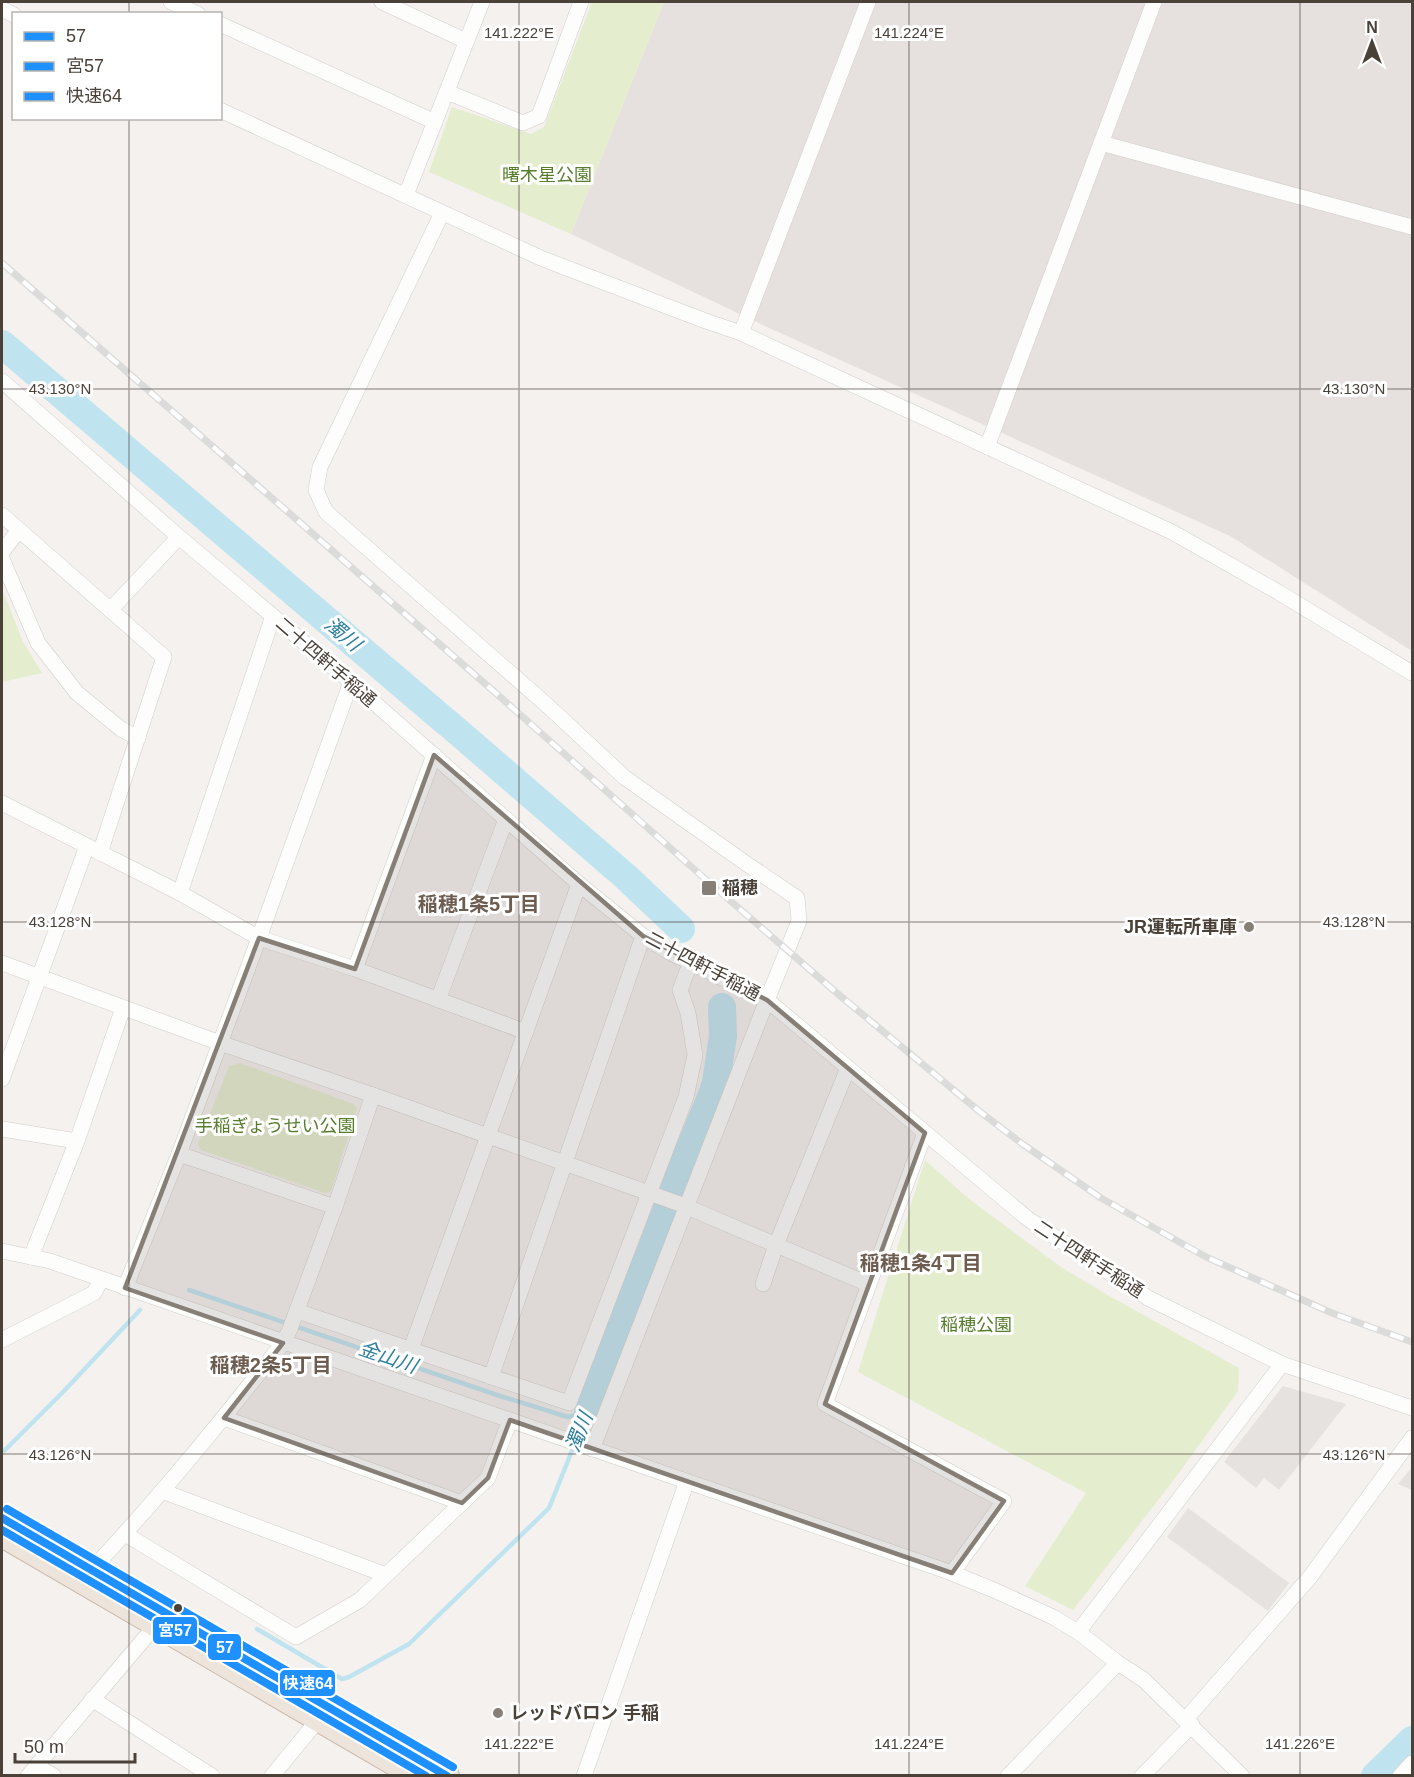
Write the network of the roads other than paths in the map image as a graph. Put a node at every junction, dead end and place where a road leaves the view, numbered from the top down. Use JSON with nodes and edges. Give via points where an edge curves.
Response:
{"nodes":[{"id":1,"x":171,"y":2,"type":"edge"},
{"id":2,"x":382,"y":2,"type":"edge"},
{"id":3,"x":482,"y":2,"type":"edge"},
{"id":4,"x":581,"y":2,"type":"edge"},
{"id":5,"x":868,"y":2,"type":"edge"},
{"id":6,"x":1154,"y":2,"type":"edge"},
{"id":7,"x":194,"y":12,"type":"edge"},
{"id":8,"x":222,"y":25,"type":"edge"},
{"id":9,"x":466,"y":40,"type":"junction"},
{"id":10,"x":447,"y":92,"type":"junction"},
{"id":11,"x":222,"y":111,"type":"edge"},
{"id":12,"x":435,"y":122,"type":"junction"},
{"id":13,"x":1101,"y":143,"type":"junction"},
{"id":14,"x":406,"y":195,"type":"junction"},
{"id":15,"x":441,"y":213,"type":"junction"},
{"id":16,"x":1413,"y":227,"type":"edge"},
{"id":17,"x":741,"y":333,"type":"junction"},
{"id":18,"x":2,"y":381,"type":"edge"},
{"id":19,"x":987,"y":447,"type":"junction"},
{"id":20,"x":2,"y":515,"type":"edge"},
{"id":21,"x":19,"y":530,"type":"junction"},
{"id":22,"x":179,"y":537,"type":"junction"},
{"id":23,"x":2,"y":552,"type":"edge"},
{"id":24,"x":2,"y":559,"type":"edge"},
{"id":25,"x":110,"y":610,"type":"junction"},
{"id":26,"x":273,"y":616,"type":"junction"},
{"id":27,"x":1413,"y":673,"type":"edge"},
{"id":28,"x":351,"y":682,"type":"junction"},
{"id":29,"x":138,"y":738,"type":"junction"},
{"id":30,"x":435,"y":755,"type":"junction"},
{"id":31,"x":3,"y":807,"type":"edge"},
{"id":32,"x":506,"y":819,"type":"junction"},
{"id":33,"x":94,"y":849,"type":"junction"},
{"id":34,"x":579,"y":884,"type":"junction"},
{"id":35,"x":180,"y":893,"type":"junction"},
{"id":36,"x":643,"y":936,"type":"junction"},
{"id":37,"x":259,"y":938,"type":"junction"},
{"id":38,"x":2,"y":963,"type":"edge"},
{"id":39,"x":690,"y":963,"type":"junction"},
{"id":40,"x":355,"y":969,"type":"junction"},
{"id":41,"x":39,"y":976,"type":"junction"},
{"id":42,"x":438,"y":1000,"type":"junction"},
{"id":43,"x":767,"y":1000,"type":"junction"},
{"id":44,"x":123,"y":1008,"type":"junction"},
{"id":45,"x":526,"y":1032,"type":"junction"},
{"id":46,"x":220,"y":1043,"type":"junction"},
{"id":47,"x":848,"y":1068,"type":"junction"},
{"id":48,"x":2,"y":1079,"type":"edge"},
{"id":49,"x":373,"y":1095,"type":"junction"},
{"id":50,"x":2,"y":1129,"type":"edge"},
{"id":51,"x":925,"y":1133,"type":"junction"},
{"id":52,"x":488,"y":1136,"type":"junction"},
{"id":53,"x":77,"y":1141,"type":"junction"},
{"id":54,"x":179,"y":1155,"type":"junction"},
{"id":55,"x":565,"y":1163,"type":"junction"},
{"id":56,"x":654,"y":1195,"type":"junction"},
{"id":57,"x":683,"y":1205,"type":"junction"},
{"id":58,"x":335,"y":1207,"type":"junction"},
{"id":59,"x":777,"y":1245,"type":"junction"},
{"id":60,"x":2,"y":1251,"type":"edge"},
{"id":61,"x":31,"y":1257,"type":"junction"},
{"id":62,"x":101,"y":1280,"type":"junction"},
{"id":63,"x":763,"y":1284,"type":"dead end"},
{"id":64,"x":868,"y":1284,"type":"junction"},
{"id":65,"x":125,"y":1288,"type":"junction"},
{"id":66,"x":291,"y":1325,"type":"junction"},
{"id":67,"x":2,"y":1340,"type":"edge"},
{"id":68,"x":411,"y":1350,"type":"junction"},
{"id":69,"x":1282,"y":1364,"type":"junction"},
{"id":70,"x":491,"y":1377,"type":"junction"},
{"id":71,"x":1413,"y":1407,"type":"edge"},
{"id":72,"x":224,"y":1418,"type":"junction"},
{"id":73,"x":510,"y":1420,"type":"junction"},
{"id":74,"x":1413,"y":1438,"type":"edge"},
{"id":75,"x":587,"y":1447,"type":"junction"},
{"id":76,"x":687,"y":1481,"type":"junction"},
{"id":77,"x":162,"y":1491,"type":"junction"},
{"id":78,"x":462,"y":1503,"type":"junction"},
{"id":79,"x":2,"y":1518,"type":"edge"},
{"id":80,"x":125,"y":1534,"type":"junction"},
{"id":81,"x":2,"y":1536,"type":"edge"},
{"id":82,"x":92,"y":1569,"type":"junction"},
{"id":83,"x":952,"y":1573,"type":"junction"},
{"id":84,"x":386,"y":1575,"type":"junction"},
{"id":85,"x":155,"y":1626,"type":"junction"},
{"id":86,"x":1078,"y":1632,"type":"junction"},
{"id":87,"x":1118,"y":1663,"type":"junction"},
{"id":88,"x":92,"y":1699,"type":"junction"},
{"id":89,"x":318,"y":1720,"type":"junction"},
{"id":90,"x":1189,"y":1722,"type":"junction"},
{"id":91,"x":1413,"y":1763,"type":"edge"},
{"id":92,"x":32,"y":1771,"type":"edge"},
{"id":93,"x":54,"y":1776,"type":"edge"},
{"id":94,"x":212,"y":1776,"type":"edge"},
{"id":95,"x":272,"y":1776,"type":"edge"},
{"id":96,"x":414,"y":1776,"type":"edge"},
{"id":97,"x":448,"y":1776,"type":"edge"},
{"id":98,"x":584,"y":1776,"type":"edge"},
{"id":99,"x":1008,"y":1776,"type":"edge"},
{"id":100,"x":1142,"y":1776,"type":"edge"},
{"id":101,"x":1242,"y":1776,"type":"edge"},
{"id":102,"x":1400,"y":1776,"type":"edge"}],
"edges":[{"from":1,"to":7,"type":"street"},
{"from":2,"to":9,"type":"street"},
{"from":3,"to":9,"type":"street"},
{"from":4,"to":10,"type":"street","via":[[539,116],[524,123]]},
{"from":5,"to":17,"type":"street"},
{"from":6,"to":13,"type":"street"},
{"from":8,"to":12,"type":"street"},
{"from":9,"to":10,"type":"street"},
{"from":10,"to":12,"type":"street"},
{"from":11,"to":14,"type":"street"},
{"from":12,"to":14,"type":"street"},
{"from":13,"to":16,"type":"street"},
{"from":13,"to":19,"type":"street"},
{"from":14,"to":15,"type":"street"},
{"from":15,"to":17,"type":"street","via":[[543,259]]},
{"from":15,"to":43,"type":"street","via":[[320,467],[316,490],[326,512],[624,777],[797,898],[799,921]]},
{"from":17,"to":19,"type":"street"},
{"from":18,"to":22,"type":"street","name":"二十四軒手稲通"},
{"from":19,"to":27,"type":"street","via":[[1172,532]]},
{"from":20,"to":21,"type":"street"},
{"from":21,"to":23,"type":"street"},
{"from":21,"to":25,"type":"street"},
{"from":22,"to":25,"type":"street"},
{"from":22,"to":26,"type":"street","name":"二十四軒手稲通"},
{"from":24,"to":29,"type":"street","via":[[38,643],[77,693]]},
{"from":25,"to":29,"type":"street","via":[[164,657]]},
{"from":26,"to":28,"type":"street","name":"二十四軒手稲通"},
{"from":26,"to":35,"type":"street"},
{"from":28,"to":30,"type":"street","name":"二十四軒手稲通"},
{"from":28,"to":37,"type":"street"},
{"from":29,"to":33,"type":"street"},
{"from":30,"to":32,"type":"street","name":"二十四軒手稲通"},
{"from":30,"to":40,"type":"street"},
{"from":31,"to":33,"type":"street"},
{"from":32,"to":34,"type":"street","name":"二十四軒手稲通"},
{"from":32,"to":42,"type":"street"},
{"from":33,"to":35,"type":"street"},
{"from":33,"to":41,"type":"street"},
{"from":34,"to":36,"type":"street","name":"二十四軒手稲通"},
{"from":34,"to":45,"type":"street"},
{"from":35,"to":37,"type":"street"},
{"from":36,"to":39,"type":"street","name":"二十四軒手稲通"},
{"from":36,"to":55,"type":"street"},
{"from":37,"to":40,"type":"street"},
{"from":37,"to":46,"type":"street"},
{"from":38,"to":41,"type":"street"},
{"from":39,"to":43,"type":"street","name":"二十四軒手稲通"},
{"from":39,"to":56,"type":"street","via":[[680,990],[695,1055],[686,1097]]},
{"from":40,"to":42,"type":"street"},
{"from":41,"to":44,"type":"street"},
{"from":41,"to":48,"type":"street"},
{"from":42,"to":45,"type":"street"},
{"from":43,"to":47,"type":"street","name":"二十四軒手稲通"},
{"from":43,"to":57,"type":"street"},
{"from":44,"to":46,"type":"street"},
{"from":44,"to":53,"type":"street"},
{"from":45,"to":52,"type":"street"},
{"from":46,"to":49,"type":"street"},
{"from":46,"to":54,"type":"street"},
{"from":47,"to":51,"type":"street","name":"二十四軒手稲通"},
{"from":47,"to":59,"type":"street"},
{"from":49,"to":52,"type":"street"},
{"from":49,"to":58,"type":"street"},
{"from":50,"to":53,"type":"street"},
{"from":51,"to":64,"type":"street"},
{"from":51,"to":69,"type":"street","name":"二十四軒手稲通","via":[[1028,1219],[1148,1298]]},
{"from":52,"to":55,"type":"street"},
{"from":52,"to":68,"type":"street"},
{"from":53,"to":61,"type":"street"},
{"from":54,"to":58,"type":"street"},
{"from":54,"to":65,"type":"street"},
{"from":55,"to":56,"type":"street"},
{"from":55,"to":70,"type":"street"},
{"from":56,"to":57,"type":"street"},
{"from":56,"to":70,"type":"street","via":[[569,1403]]},
{"from":57,"to":59,"type":"street"},
{"from":57,"to":75,"type":"street"},
{"from":58,"to":66,"type":"street"},
{"from":59,"to":63,"type":"street"},
{"from":59,"to":64,"type":"street"},
{"from":60,"to":61,"type":"street"},
{"from":61,"to":62,"type":"street"},
{"from":62,"to":65,"type":"street"},
{"from":62,"to":67,"type":"street","via":[[94,1293]]},
{"from":64,"to":83,"type":"street","via":[[825,1404],[1004,1501]]},
{"from":65,"to":66,"type":"street"},
{"from":66,"to":68,"type":"street"},
{"from":66,"to":72,"type":"street"},
{"from":66,"to":73,"type":"street"},
{"from":68,"to":70,"type":"street"},
{"from":69,"to":71,"type":"street","name":"二十四軒手稲通"},
{"from":69,"to":86,"type":"street"},
{"from":72,"to":77,"type":"street"},
{"from":72,"to":78,"type":"street"},
{"from":73,"to":75,"type":"street"},
{"from":73,"to":78,"type":"street","via":[[488,1478]]},
{"from":74,"to":90,"type":"street","via":[[1310,1577]]},
{"from":75,"to":76,"type":"street"},
{"from":76,"to":83,"type":"street"},
{"from":76,"to":98,"type":"street"},
{"from":77,"to":80,"type":"street"},
{"from":77,"to":84,"type":"street"},
{"from":78,"to":84,"type":"street"},
{"from":79,"to":82,"type":"highway"},
{"from":80,"to":82,"type":"street"},
{"from":80,"to":84,"type":"street","via":[[296,1637],[360,1600]]},
{"from":81,"to":85,"type":"highway"},
{"from":82,"to":97,"type":"highway"},
{"from":83,"to":86,"type":"street"},
{"from":85,"to":88,"type":"street"},
{"from":85,"to":89,"type":"highway"},
{"from":86,"to":87,"type":"street"},
{"from":87,"to":90,"type":"street","via":[[1144,1680]]},
{"from":87,"to":99,"type":"street"},
{"from":88,"to":92,"type":"street"},
{"from":88,"to":94,"type":"street"},
{"from":89,"to":95,"type":"street"},
{"from":89,"to":96,"type":"highway"},
{"from":90,"to":100,"type":"street"},
{"from":90,"to":101,"type":"street"},
{"from":91,"to":102,"type":"street"},
{"from":92,"to":93,"type":"street"}]}
